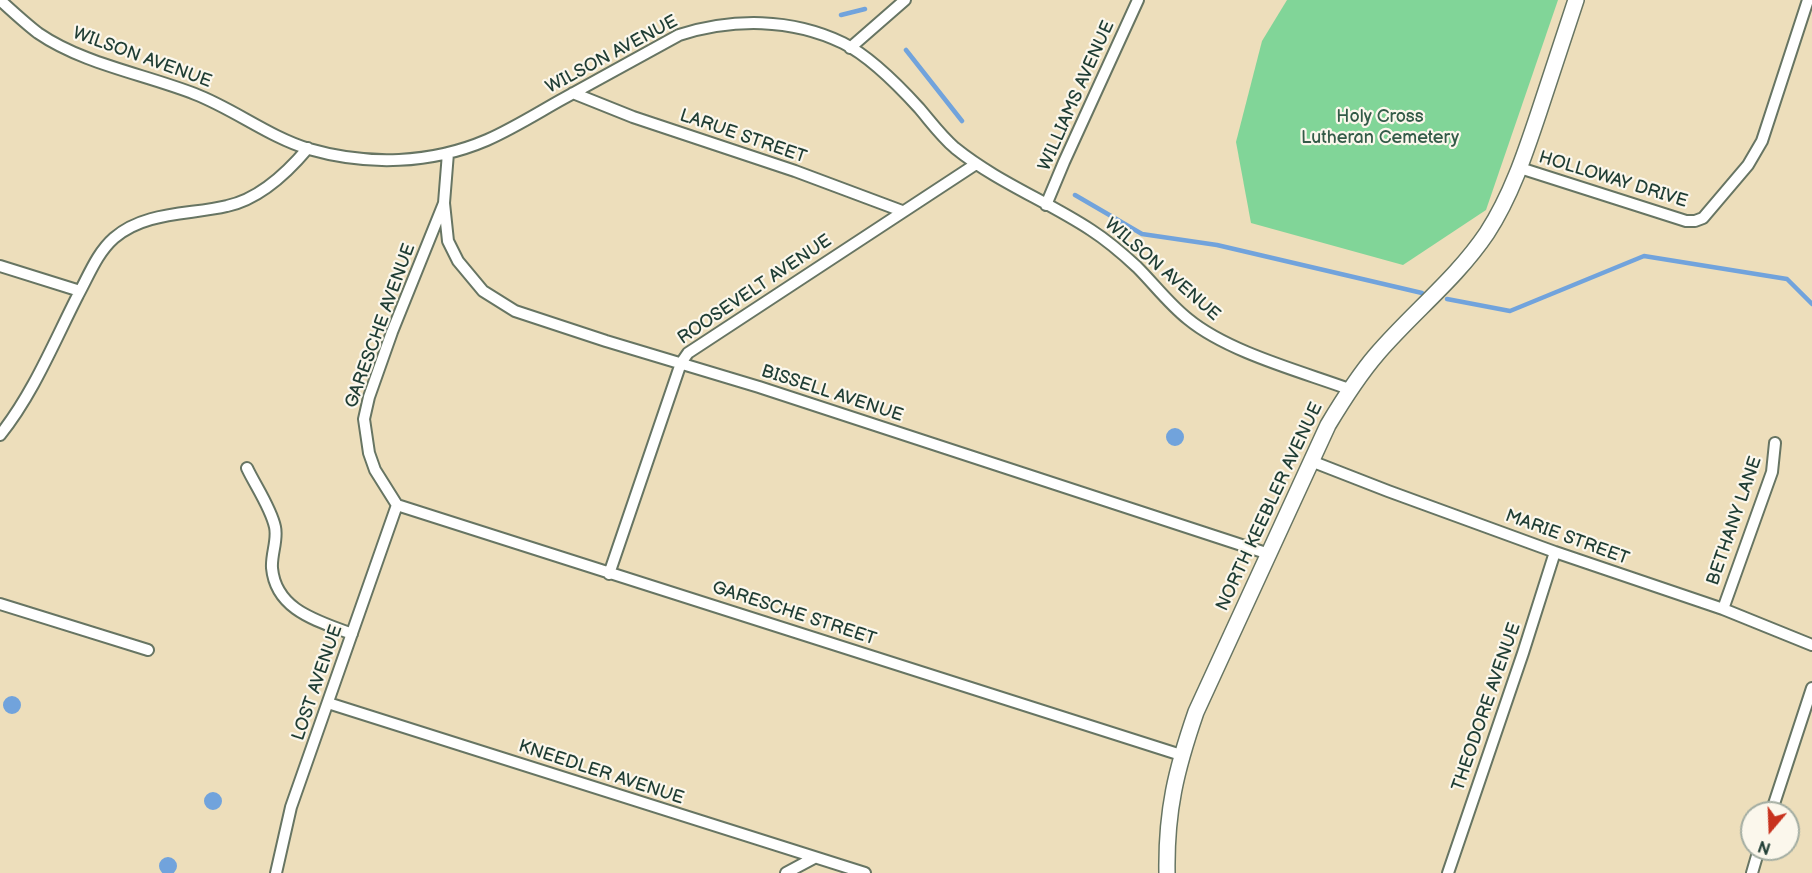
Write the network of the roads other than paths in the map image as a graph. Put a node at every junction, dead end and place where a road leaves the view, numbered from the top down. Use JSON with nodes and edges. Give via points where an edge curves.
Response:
{"nodes":[{"id":1,"x":0,"y":0,"type":"edge"},
{"id":2,"x":1138,"y":0,"type":"edge"},
{"id":3,"x":1576,"y":0,"type":"edge"},
{"id":4,"x":1808,"y":0,"type":"edge"},
{"id":5,"x":899,"y":1,"type":"edge"},
{"id":6,"x":850,"y":48,"type":"junction"},
{"id":7,"x":573,"y":93,"type":"junction"},
{"id":8,"x":308,"y":148,"type":"junction"},
{"id":9,"x":448,"y":153,"type":"junction"},
{"id":10,"x":976,"y":164,"type":"junction"},
{"id":11,"x":1520,"y":168,"type":"junction"},
{"id":12,"x":444,"y":202,"type":"junction"},
{"id":13,"x":1046,"y":205,"type":"junction"},
{"id":14,"x":902,"y":212,"type":"junction"},
{"id":15,"x":0,"y":266,"type":"edge"},
{"id":16,"x":80,"y":291,"type":"junction"},
{"id":17,"x":681,"y":363,"type":"junction"},
{"id":18,"x":1349,"y":389,"type":"junction"},
{"id":19,"x":0,"y":435,"type":"edge"},
{"id":20,"x":1775,"y":443,"type":"dead end"},
{"id":21,"x":1311,"y":461,"type":"junction"},
{"id":22,"x":247,"y":468,"type":"dead end"},
{"id":23,"x":397,"y":505,"type":"junction"},
{"id":24,"x":1555,"y":552,"type":"junction"},
{"id":25,"x":1269,"y":554,"type":"junction"},
{"id":26,"x":609,"y":574,"type":"junction"},
{"id":27,"x":0,"y":604,"type":"edge"},
{"id":28,"x":1723,"y":609,"type":"junction"},
{"id":29,"x":352,"y":634,"type":"junction"},
{"id":30,"x":1812,"y":645,"type":"edge"},
{"id":31,"x":148,"y":650,"type":"dead end"},
{"id":32,"x":1812,"y":688,"type":"edge"},
{"id":33,"x":328,"y":703,"type":"junction"},
{"id":34,"x":1181,"y":756,"type":"junction"},
{"id":35,"x":1775,"y":801,"type":"edge"},
{"id":36,"x":814,"y":858,"type":"junction"},
{"id":37,"x":276,"y":873,"type":"edge"},
{"id":38,"x":786,"y":873,"type":"edge"},
{"id":39,"x":865,"y":873,"type":"edge"},
{"id":40,"x":1167,"y":873,"type":"edge"},
{"id":41,"x":1448,"y":873,"type":"edge"}],
"edges":[{"from":1,"to":8,"type":"street","name":"WILSON AVENUE","via":[[38,33],[58,44],[198,95]]},
{"from":2,"to":13,"type":"street","name":"WILLIAMS AVENUE"},
{"from":3,"to":11,"type":"street","name":"NORTH KEEBLER AVENUE"},
{"from":4,"to":11,"type":"street","name":"HOLLOWAY DRIVE","via":[[1762,141],[1748,165],[1703,218],[1686,221]]},
{"from":5,"to":6,"type":"street"},
{"from":6,"to":7,"type":"street","name":"WILSON AVENUE","via":[[796,27],[740,22],[718,25],[680,35]]},
{"from":6,"to":10,"type":"street","name":"WILSON AVENUE","via":[[893,82],[941,135]]},
{"from":7,"to":9,"type":"street","name":"WILSON AVENUE","via":[[489,139]]},
{"from":7,"to":14,"type":"street","name":"LARUE STREET"},
{"from":8,"to":9,"type":"street","name":"WILSON AVENUE","via":[[363,160],[418,159]]},
{"from":8,"to":16,"type":"street","via":[[276,181],[230,206],[131,226],[102,251]]},
{"from":9,"to":12,"type":"street","name":"GARESCHE AVENUE"},
{"from":10,"to":13,"type":"street","name":"WILSON AVENUE"},
{"from":10,"to":14,"type":"street","name":"ROOSEVELT AVENUE"},
{"from":11,"to":18,"type":"street","name":"NORTH KEEBLER AVENUE","via":[[1505,202],[1467,260]]},
{"from":12,"to":17,"type":"street","name":"BISSELL AVENUE","via":[[448,241],[458,261],[483,291],[498,302],[515,311]]},
{"from":12,"to":23,"type":"street","name":"GARESCHE AVENUE","via":[[392,332],[364,419],[375,470]]},
{"from":13,"to":18,"type":"street","name":"WILSON AVENUE","via":[[1117,249],[1167,301],[1209,334],[1231,346]]},
{"from":14,"to":17,"type":"street","name":"ROOSEVELT AVENUE","via":[[688,353]]},
{"from":15,"to":16,"type":"street"},
{"from":16,"to":19,"type":"street","via":[[22,404]]},
{"from":17,"to":25,"type":"street","name":"BISSELL AVENUE"},
{"from":17,"to":26,"type":"street","name":"ROOSEVELT AVENUE"},
{"from":18,"to":21,"type":"street","name":"NORTH KEEBLER AVENUE"},
{"from":20,"to":28,"type":"street","name":"BETHANY LANE","via":[[1772,472]]},
{"from":21,"to":24,"type":"street","name":"MARIE STREET"},
{"from":21,"to":25,"type":"street","name":"NORTH KEEBLER AVENUE"},
{"from":22,"to":29,"type":"street","via":[[275,525],[272,568],[281,594],[301,613]]},
{"from":23,"to":26,"type":"street","name":"GARESCHE STREET"},
{"from":23,"to":29,"type":"street","name":"LOST AVENUE"},
{"from":24,"to":28,"type":"street","name":"MARIE STREET"},
{"from":24,"to":41,"type":"street","name":"THEODORE AVENUE"},
{"from":25,"to":34,"type":"street","name":"NORTH KEEBLER AVENUE","via":[[1196,712]]},
{"from":26,"to":34,"type":"street","name":"GARESCHE STREET"},
{"from":27,"to":31,"type":"street"},
{"from":28,"to":30,"type":"street","name":"MARIE STREET"},
{"from":29,"to":33,"type":"street","name":"LOST AVENUE"},
{"from":32,"to":35,"type":"street"},
{"from":33,"to":36,"type":"street","name":"KNEEDLER AVENUE"},
{"from":33,"to":37,"type":"street","name":"LOST AVENUE","via":[[291,807]]},
{"from":34,"to":40,"type":"street","name":"NORTH KEEBLER AVENUE","via":[[1166,836]]},
{"from":36,"to":38,"type":"street"},
{"from":36,"to":39,"type":"street","name":"KNEEDLER AVENUE"}]}
